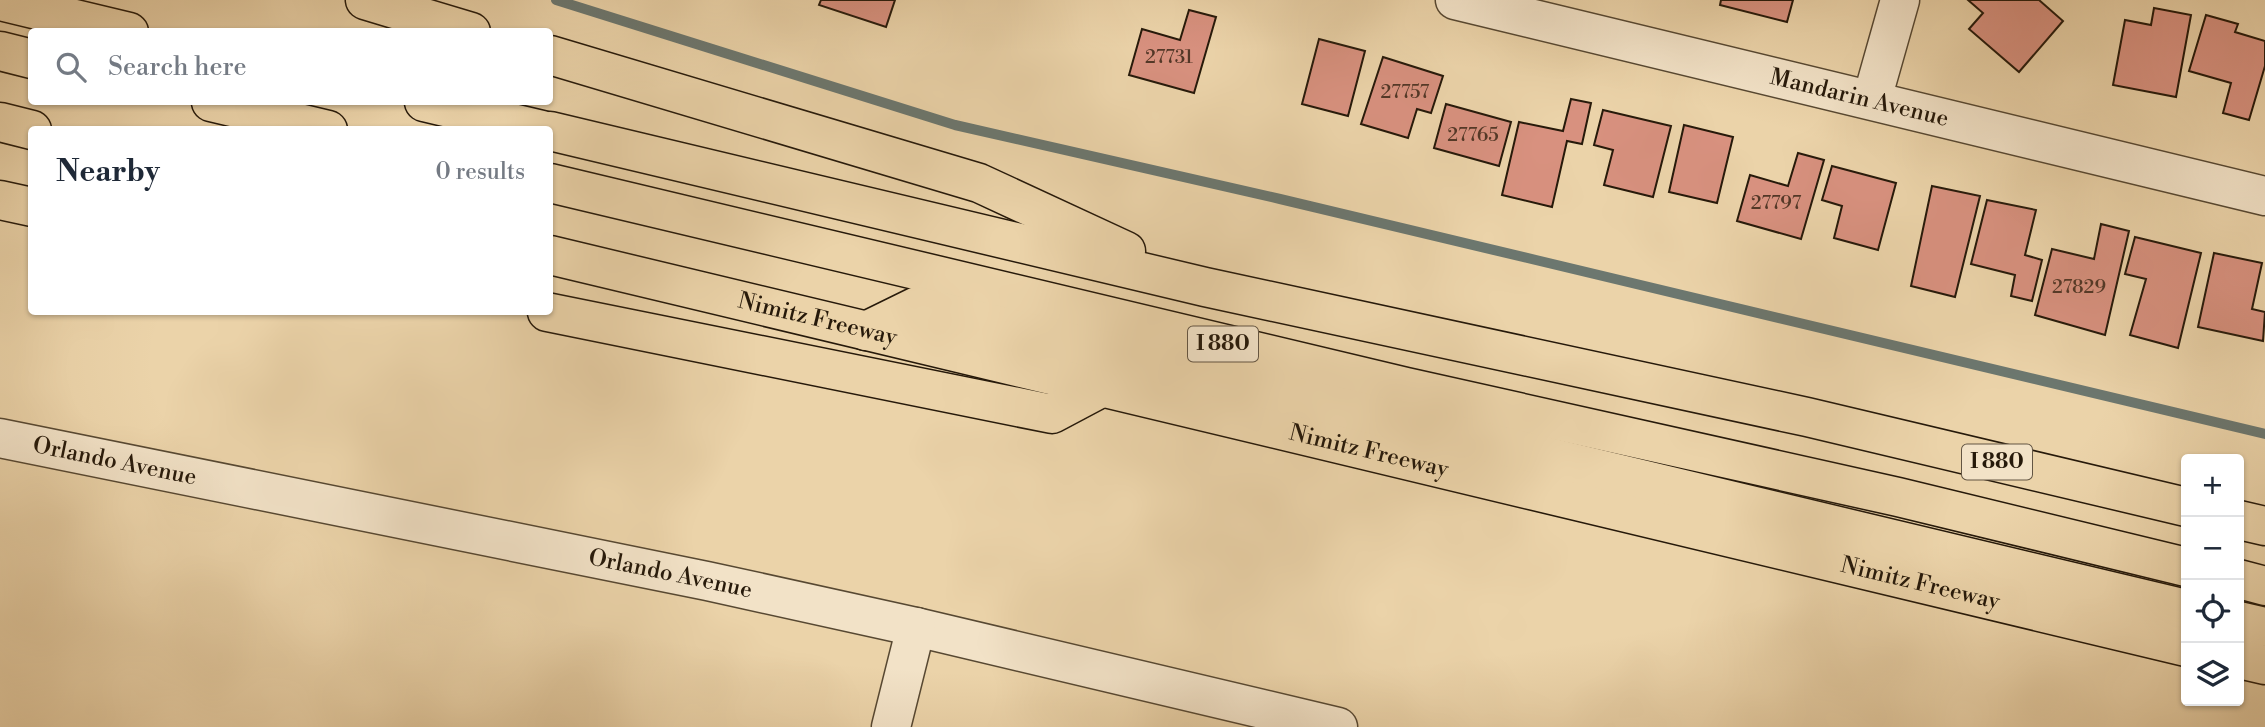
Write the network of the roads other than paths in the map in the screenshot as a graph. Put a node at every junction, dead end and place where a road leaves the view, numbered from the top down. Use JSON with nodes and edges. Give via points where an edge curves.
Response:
{"nodes":[{"id":1,"x":365,"y":0,"type":"edge"},
{"id":2,"x":1455,"y":0,"type":"edge"},
{"id":3,"x":1900,"y":0,"type":"edge"},
{"id":4,"x":0,"y":1,"type":"edge"},
{"id":5,"x":112,"y":28,"type":"edge"},
{"id":6,"x":458,"y":28,"type":"edge"},
{"id":7,"x":0,"y":51,"type":"edge"},
{"id":8,"x":553,"y":56,"type":"edge"},
{"id":9,"x":28,"y":58,"type":"edge"},
{"id":10,"x":1872,"y":99,"type":"junction"},
{"id":11,"x":224,"y":105,"type":"edge"},
{"id":12,"x":437,"y":105,"type":"edge"},
{"id":13,"x":0,"y":122,"type":"edge"},
{"id":14,"x":311,"y":126,"type":"edge"},
{"id":15,"x":525,"y":126,"type":"edge"},
{"id":16,"x":28,"y":129,"type":"edge"},
{"id":17,"x":553,"y":132,"type":"edge"},
{"id":18,"x":553,"y":184,"type":"edge"},
{"id":19,"x":2265,"y":196,"type":"edge"},
{"id":20,"x":0,"y":200,"type":"edge"},
{"id":21,"x":28,"y":206,"type":"edge"},
{"id":22,"x":553,"y":256,"type":"edge"},
{"id":23,"x":1205,"y":287,"type":"junction"},
{"id":24,"x":553,"y":313,"type":"edge"},
{"id":25,"x":866,"y":331,"type":"junction"},
{"id":26,"x":1101,"y":388,"type":"junction"},
{"id":27,"x":1807,"y":417,"type":"junction"},
{"id":28,"x":0,"y":438,"type":"edge"},
{"id":29,"x":1898,"y":497,"type":"junction"},
{"id":30,"x":2181,"y":506,"type":"edge"},
{"id":31,"x":2244,"y":521,"type":"edge"},
{"id":32,"x":2265,"y":526,"type":"edge"},
{"id":33,"x":2181,"y":565,"type":"edge"},
{"id":34,"x":2243,"y":580,"type":"edge"},
{"id":35,"x":2265,"y":586,"type":"edge"},
{"id":36,"x":2181,"y":608,"type":"edge"},
{"id":37,"x":2244,"y":622,"type":"edge"},
{"id":38,"x":916,"y":626,"type":"junction"},
{"id":39,"x":2265,"y":627,"type":"edge"},
{"id":40,"x":2181,"y":646,"type":"edge"},
{"id":41,"x":2244,"y":660,"type":"edge"},
{"id":42,"x":2265,"y":666,"type":"edge"},
{"id":43,"x":891,"y":727,"type":"edge"},
{"id":44,"x":1338,"y":727,"type":"edge"}],
"edges":[{"from":1,"to":6,"type":"highway"},
{"from":2,"to":10,"type":"street","name":"Mandarin Avenue"},
{"from":3,"to":10,"type":"street"},
{"from":4,"to":5,"type":"highway"},
{"from":7,"to":9,"type":"highway"},
{"from":8,"to":23,"type":"highway","via":[[979,183]]},
{"from":10,"to":19,"type":"street","name":"Mandarin Avenue"},
{"from":11,"to":14,"type":"highway"},
{"from":12,"to":15,"type":"highway"},
{"from":13,"to":16,"type":"highway"},
{"from":17,"to":23,"type":"highway","number":"I 880"},
{"from":18,"to":29,"type":"highway","number":"I 880","via":[[1393,384]]},
{"from":20,"to":21,"type":"highway"},
{"from":22,"to":25,"type":"highway","name":"Nimitz Freeway"},
{"from":23,"to":27,"type":"highway","number":"I 880"},
{"from":24,"to":26,"type":"highway","via":[[1052,414]]},
{"from":25,"to":26,"type":"highway","name":"Nimitz Freeway"},
{"from":25,"to":36,"type":"highway","number":"I 880","via":[[917,306]]},
{"from":26,"to":40,"type":"highway","name":"Nimitz Freeway"},
{"from":27,"to":29,"type":"highway"},
{"from":27,"to":30,"type":"highway","number":"I 880"},
{"from":28,"to":38,"type":"street","name":"Orlando Avenue"},
{"from":29,"to":33,"type":"highway","number":"I 880"},
{"from":31,"to":32,"type":"highway"},
{"from":34,"to":35,"type":"highway"},
{"from":37,"to":39,"type":"highway"},
{"from":38,"to":43,"type":"street"},
{"from":38,"to":44,"type":"street","name":"Orlando Avenue"},
{"from":41,"to":42,"type":"highway"}]}
